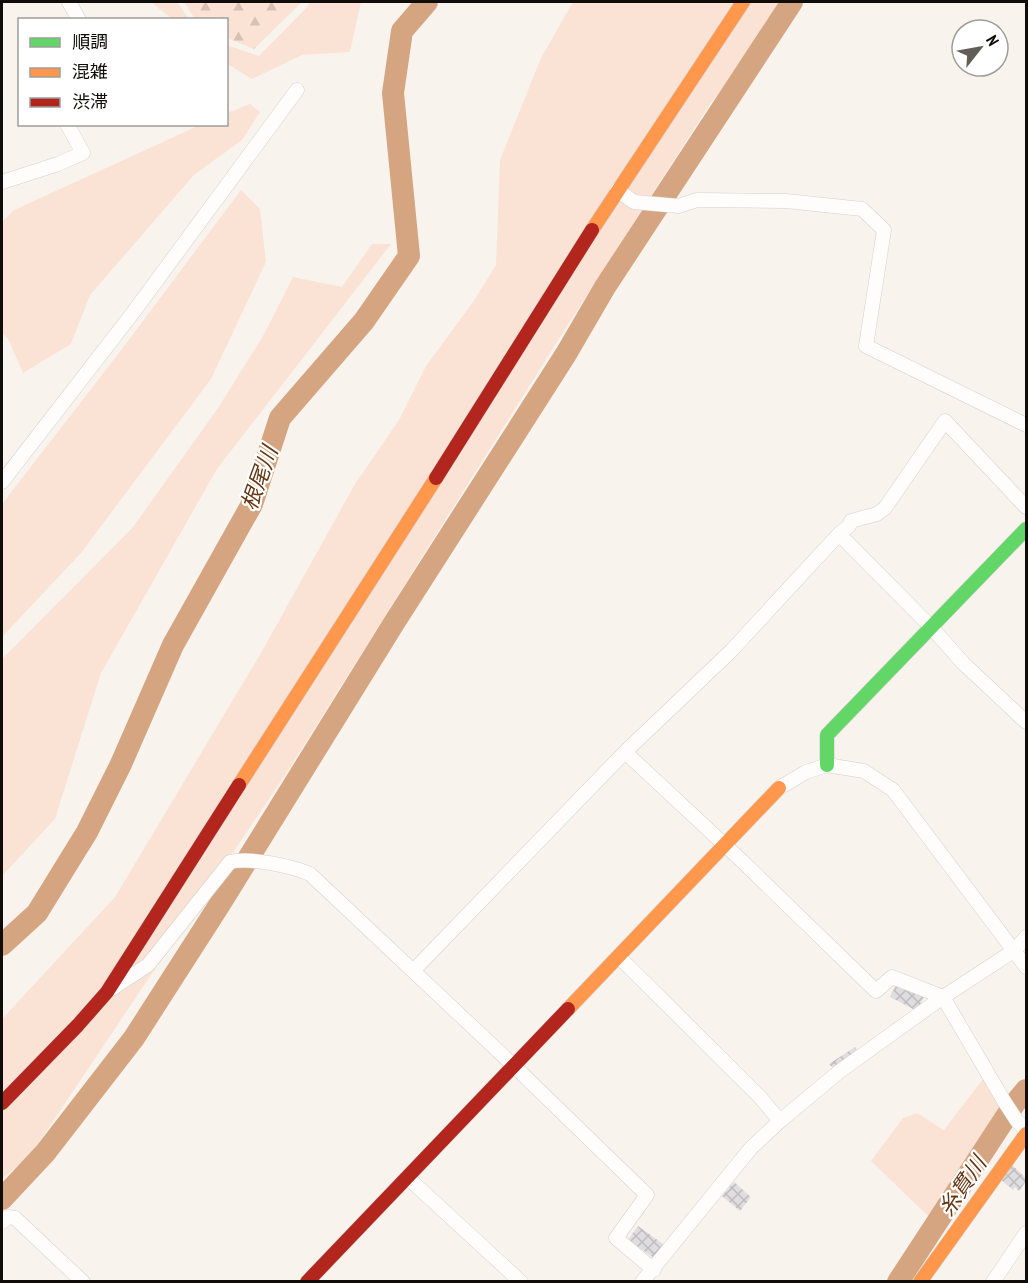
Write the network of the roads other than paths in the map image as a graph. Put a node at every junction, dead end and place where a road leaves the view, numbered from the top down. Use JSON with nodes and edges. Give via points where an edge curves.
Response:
{"nodes":[{"id":1,"x":69,"y":2,"type":"edge"},
{"id":2,"x":742,"y":2,"type":"edge"},
{"id":3,"x":78,"y":18,"type":"edge"},
{"id":4,"x":297,"y":90,"type":"dead end"},
{"id":5,"x":68,"y":126,"type":"edge"},
{"id":6,"x":2,"y":182,"type":"edge"},
{"id":7,"x":617,"y":190,"type":"junction"},
{"id":8,"x":1026,"y":425,"type":"edge"},
{"id":9,"x":2,"y":482,"type":"edge"},
{"id":10,"x":1026,"y":507,"type":"edge"},
{"id":11,"x":1026,"y":529,"type":"edge"},
{"id":12,"x":838,"y":534,"type":"junction"},
{"id":13,"x":932,"y":628,"type":"junction"},
{"id":14,"x":1026,"y":722,"type":"edge"},
{"id":15,"x":625,"y":752,"type":"junction"},
{"id":16,"x":827,"y":765,"type":"junction"},
{"id":17,"x":723,"y":845,"type":"junction"},
{"id":18,"x":1026,"y":937,"type":"edge"},
{"id":19,"x":1015,"y":950,"type":"junction"},
{"id":20,"x":620,"y":957,"type":"junction"},
{"id":21,"x":1026,"y":967,"type":"edge"},
{"id":22,"x":413,"y":971,"type":"junction"},
{"id":23,"x":107,"y":992,"type":"junction"},
{"id":24,"x":943,"y":997,"type":"junction"},
{"id":25,"x":513,"y":1065,"type":"junction"},
{"id":26,"x":2,"y":1103,"type":"edge"},
{"id":27,"x":780,"y":1121,"type":"junction"},
{"id":28,"x":1023,"y":1128,"type":"edge"},
{"id":29,"x":407,"y":1177,"type":"junction"},
{"id":30,"x":2,"y":1222,"type":"edge"},
{"id":31,"x":1025,"y":1240,"type":"edge"},
{"id":32,"x":654,"y":1270,"type":"junction"},
{"id":33,"x":83,"y":1281,"type":"edge"},
{"id":34,"x":307,"y":1281,"type":"edge"},
{"id":35,"x":521,"y":1281,"type":"edge"},
{"id":36,"x":642,"y":1281,"type":"edge"},
{"id":37,"x":920,"y":1281,"type":"edge"},
{"id":38,"x":993,"y":1281,"type":"edge"}],
"edges":[{"from":1,"to":3,"type":"street"},
{"from":2,"to":7,"type":"street"},
{"from":4,"to":9,"type":"street"},
{"from":5,"to":6,"type":"street","via":[[83,153]]},
{"from":7,"to":8,"type":"street","via":[[634,202],[678,206],[697,200],[786,201],[862,209],[884,230],[866,346]]},
{"from":7,"to":23,"type":"street"},
{"from":10,"to":12,"type":"street","via":[[945,421],[885,508],[851,521]]},
{"from":11,"to":13,"type":"street"},
{"from":12,"to":13,"type":"street"},
{"from":12,"to":15,"type":"street","via":[[731,651]]},
{"from":13,"to":14,"type":"street"},
{"from":13,"to":16,"type":"street","via":[[827,735]]},
{"from":15,"to":17,"type":"street"},
{"from":15,"to":22,"type":"street"},
{"from":16,"to":17,"type":"street","via":[[779,788]]},
{"from":16,"to":19,"type":"street","via":[[864,771],[892,790]]},
{"from":17,"to":20,"type":"street"},
{"from":17,"to":24,"type":"street","via":[[876,991],[892,977]]},
{"from":18,"to":19,"type":"street"},
{"from":19,"to":21,"type":"street"},
{"from":19,"to":24,"type":"street"},
{"from":20,"to":25,"type":"street"},
{"from":20,"to":27,"type":"street"},
{"from":22,"to":23,"type":"street","via":[[310,874],[237,860],[230,862],[148,965]]},
{"from":22,"to":25,"type":"street"},
{"from":23,"to":26,"type":"street"},
{"from":24,"to":27,"type":"street","via":[[840,1071]]},
{"from":24,"to":28,"type":"street"},
{"from":25,"to":29,"type":"street"},
{"from":25,"to":32,"type":"street","via":[[647,1195],[616,1238]]},
{"from":27,"to":32,"type":"street","via":[[751,1148]]},
{"from":28,"to":37,"type":"street"},
{"from":29,"to":34,"type":"street"},
{"from":29,"to":35,"type":"street"},
{"from":30,"to":33,"type":"street","via":[[8,1216],[15,1218]]},
{"from":31,"to":38,"type":"street"},
{"from":32,"to":36,"type":"street"}]}
